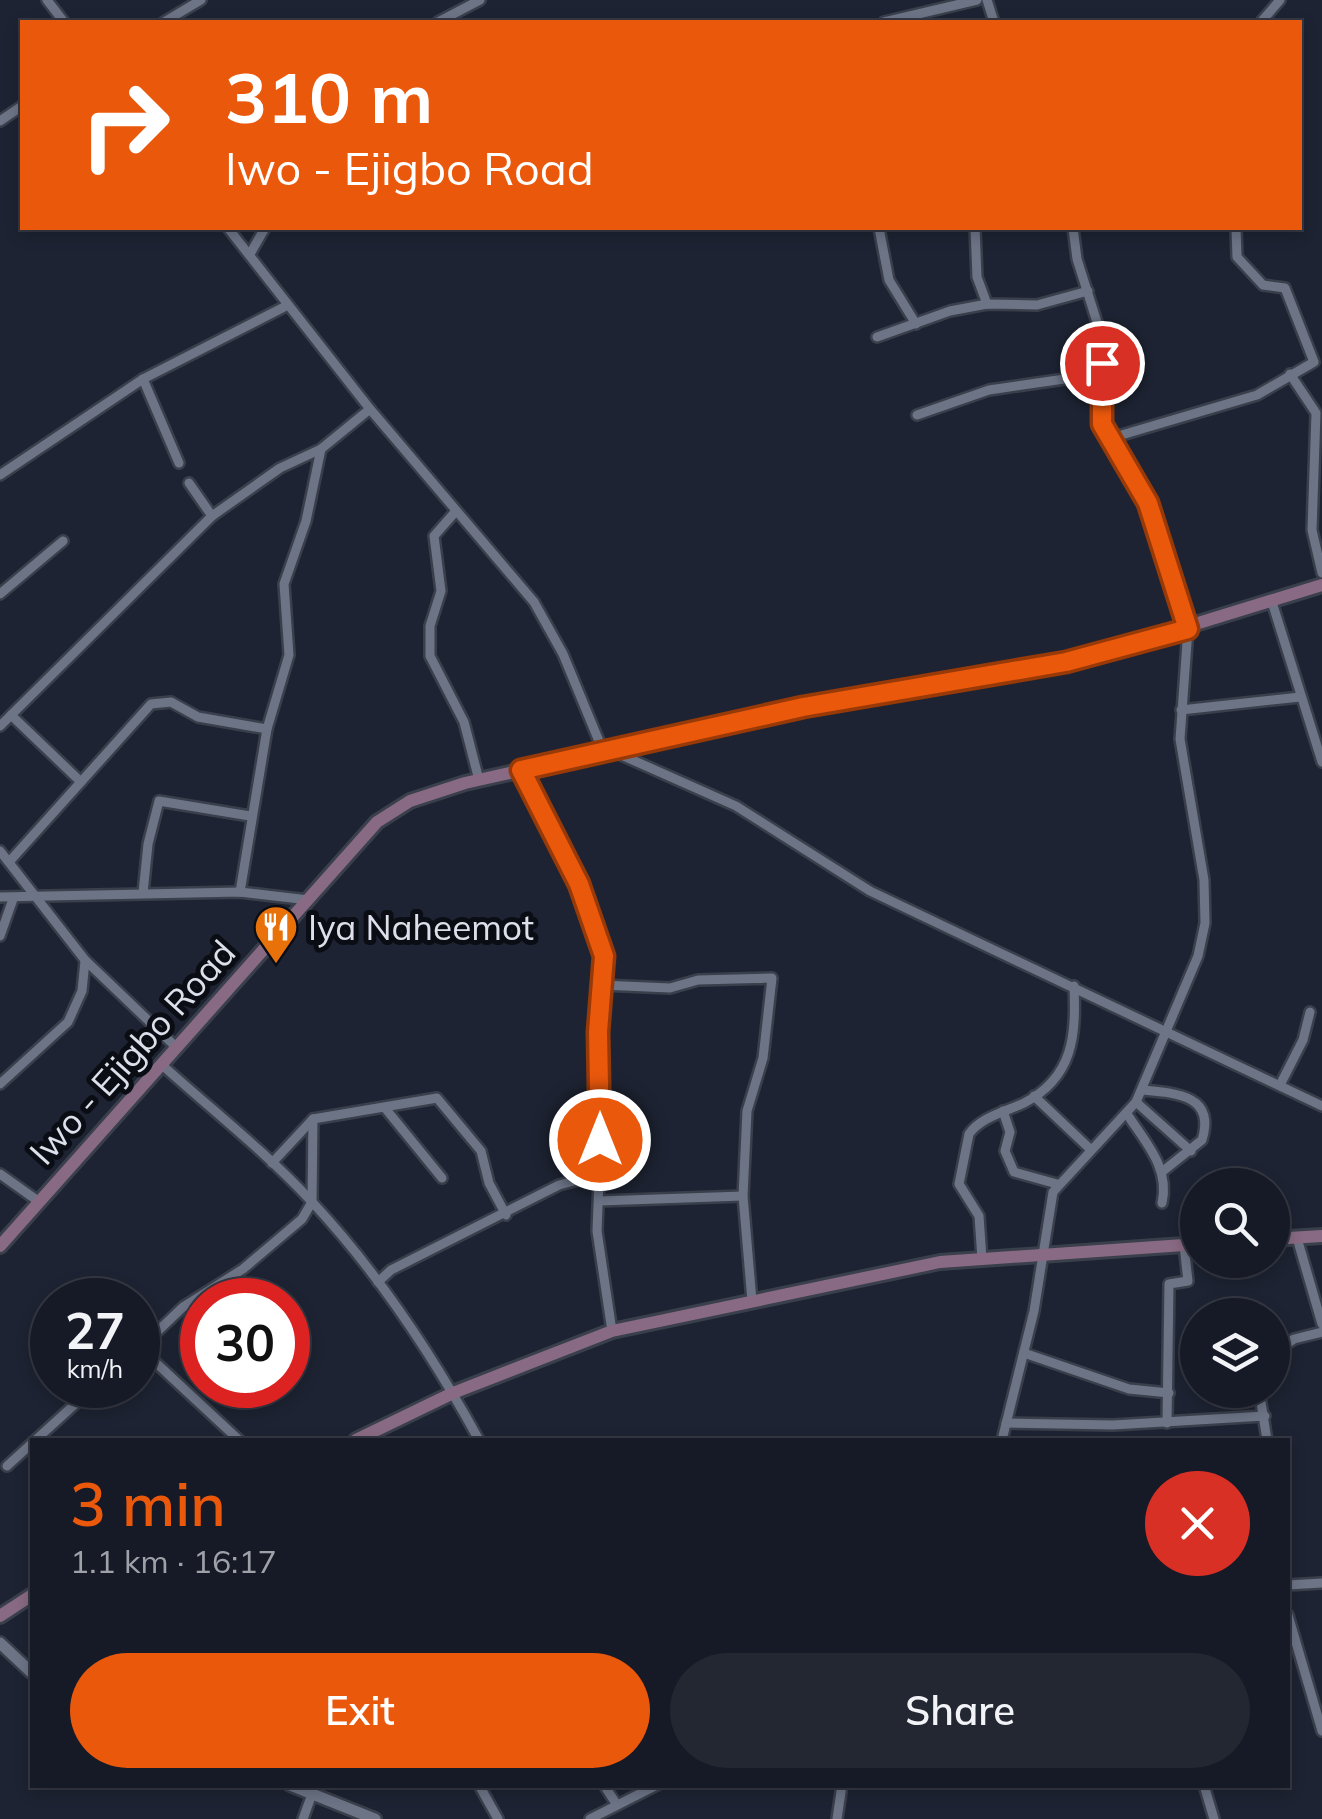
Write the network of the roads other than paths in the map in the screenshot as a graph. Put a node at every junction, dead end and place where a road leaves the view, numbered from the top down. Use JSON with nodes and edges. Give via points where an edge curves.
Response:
{"nodes":[{"id":1,"x":46,"y":0,"type":"edge"},
{"id":2,"x":201,"y":0,"type":"edge"},
{"id":3,"x":480,"y":0,"type":"edge"},
{"id":4,"x":977,"y":0,"type":"edge"},
{"id":5,"x":1280,"y":0,"type":"edge"},
{"id":6,"x":62,"y":20,"type":"edge"},
{"id":7,"x":167,"y":20,"type":"edge"},
{"id":8,"x":442,"y":20,"type":"edge"},
{"id":9,"x":892,"y":20,"type":"edge"},
{"id":10,"x":1263,"y":20,"type":"edge"},
{"id":11,"x":230,"y":230,"type":"edge"},
{"id":12,"x":265,"y":230,"type":"edge"},
{"id":13,"x":879,"y":230,"type":"edge"},
{"id":14,"x":976,"y":230,"type":"edge"},
{"id":15,"x":1073,"y":230,"type":"edge"},
{"id":16,"x":1236,"y":230,"type":"edge"},
{"id":17,"x":250,"y":254,"type":"junction"},
{"id":18,"x":1088,"y":291,"type":"junction"},
{"id":19,"x":987,"y":304,"type":"junction"},
{"id":20,"x":288,"y":305,"type":"junction"},
{"id":21,"x":916,"y":324,"type":"junction"},
{"id":22,"x":877,"y":336,"type":"dead end"},
{"id":23,"x":1099,"y":374,"type":"junction"},
{"id":24,"x":1290,"y":374,"type":"junction"},
{"id":25,"x":143,"y":379,"type":"junction"},
{"id":26,"x":370,"y":409,"type":"junction"},
{"id":27,"x":917,"y":415,"type":"dead end"},
{"id":28,"x":1108,"y":438,"type":"junction"},
{"id":29,"x":320,"y":449,"type":"junction"},
{"id":30,"x":179,"y":463,"type":"dead end"},
{"id":31,"x":0,"y":476,"type":"edge"},
{"id":32,"x":189,"y":483,"type":"dead end"},
{"id":33,"x":456,"y":511,"type":"junction"},
{"id":34,"x":212,"y":516,"type":"junction"},
{"id":35,"x":63,"y":542,"type":"dead end"},
{"id":36,"x":1322,"y":573,"type":"edge"},
{"id":37,"x":1322,"y":585,"type":"edge"},
{"id":38,"x":0,"y":594,"type":"edge"},
{"id":39,"x":1272,"y":602,"type":"junction"},
{"id":40,"x":1188,"y":629,"type":"junction"},
{"id":41,"x":1300,"y":697,"type":"junction"},
{"id":42,"x":1181,"y":710,"type":"junction"},
{"id":43,"x":11,"y":715,"type":"junction"},
{"id":44,"x":0,"y":726,"type":"edge"},
{"id":45,"x":267,"y":729,"type":"junction"},
{"id":46,"x":610,"y":752,"type":"junction"},
{"id":47,"x":1322,"y":762,"type":"edge"},
{"id":48,"x":521,"y":770,"type":"junction"},
{"id":49,"x":479,"y":780,"type":"junction"},
{"id":50,"x":81,"y":782,"type":"junction"},
{"id":51,"x":250,"y":816,"type":"junction"},
{"id":52,"x":0,"y":852,"type":"edge"},
{"id":53,"x":9,"y":862,"type":"junction"},
{"id":54,"x":240,"y":892,"type":"junction"},
{"id":55,"x":144,"y":894,"type":"junction"},
{"id":56,"x":0,"y":898,"type":"edge"},
{"id":57,"x":14,"y":899,"type":"junction"},
{"id":58,"x":38,"y":899,"type":"junction"},
{"id":59,"x":309,"y":900,"type":"junction"},
{"id":60,"x":0,"y":936,"type":"edge"},
{"id":61,"x":85,"y":960,"type":"junction"},
{"id":62,"x":601,"y":985,"type":"junction"},
{"id":63,"x":1074,"y":986,"type":"junction"},
{"id":64,"x":1310,"y":1012,"type":"dead end"},
{"id":65,"x":1167,"y":1029,"type":"junction"},
{"id":66,"x":176,"y":1048,"type":"junction"},
{"id":67,"x":162,"y":1064,"type":"junction"},
{"id":68,"x":0,"y":1084,"type":"edge"},
{"id":69,"x":1280,"y":1085,"type":"junction"},
{"id":70,"x":1142,"y":1090,"type":"junction"},
{"id":71,"x":1034,"y":1096,"type":"junction"},
{"id":72,"x":1136,"y":1102,"type":"junction"},
{"id":73,"x":1322,"y":1106,"type":"edge"},
{"id":74,"x":385,"y":1108,"type":"junction"},
{"id":75,"x":1003,"y":1111,"type":"junction"},
{"id":76,"x":1127,"y":1114,"type":"junction"},
{"id":77,"x":313,"y":1119,"type":"junction"},
{"id":78,"x":1089,"y":1148,"type":"junction"},
{"id":79,"x":1191,"y":1151,"type":"junction"},
{"id":80,"x":272,"y":1163,"type":"junction"},
{"id":81,"x":1164,"y":1171,"type":"junction"},
{"id":82,"x":0,"y":1174,"type":"edge"},
{"id":83,"x":600,"y":1174,"type":"junction"},
{"id":84,"x":442,"y":1178,"type":"dead end"},
{"id":85,"x":1057,"y":1184,"type":"junction"},
{"id":86,"x":743,"y":1196,"type":"junction"},
{"id":87,"x":38,"y":1201,"type":"junction"},
{"id":88,"x":599,"y":1201,"type":"junction"},
{"id":89,"x":312,"y":1202,"type":"junction"},
{"id":90,"x":1162,"y":1203,"type":"dead end"},
{"id":91,"x":506,"y":1215,"type":"junction"},
{"id":92,"x":1322,"y":1236,"type":"edge"},
{"id":93,"x":1290,"y":1238,"type":"edge"},
{"id":94,"x":1297,"y":1238,"type":"junction"},
{"id":95,"x":1180,"y":1245,"type":"edge"},
{"id":96,"x":0,"y":1246,"type":"edge"},
{"id":97,"x":1041,"y":1255,"type":"junction"},
{"id":98,"x":982,"y":1259,"type":"junction"},
{"id":99,"x":1188,"y":1278,"type":"edge"},
{"id":100,"x":378,"y":1282,"type":"junction"},
{"id":101,"x":752,"y":1300,"type":"junction"},
{"id":102,"x":1322,"y":1324,"type":"edge"},
{"id":103,"x":160,"y":1328,"type":"edge"},
{"id":104,"x":612,"y":1331,"type":"junction"},
{"id":105,"x":1322,"y":1332,"type":"edge"},
{"id":106,"x":1290,"y":1342,"type":"edge"},
{"id":107,"x":1024,"y":1353,"type":"junction"},
{"id":108,"x":160,"y":1368,"type":"edge"},
{"id":109,"x":453,"y":1393,"type":"junction"},
{"id":110,"x":1169,"y":1393,"type":"junction"},
{"id":111,"x":70,"y":1408,"type":"edge"},
{"id":112,"x":1262,"y":1408,"type":"edge"},
{"id":113,"x":1264,"y":1416,"type":"junction"},
{"id":114,"x":1006,"y":1423,"type":"junction"},
{"id":115,"x":1168,"y":1423,"type":"junction"},
{"id":116,"x":37,"y":1438,"type":"edge"},
{"id":117,"x":237,"y":1438,"type":"edge"},
{"id":118,"x":360,"y":1438,"type":"edge"},
{"id":119,"x":478,"y":1438,"type":"edge"},
{"id":120,"x":1002,"y":1438,"type":"edge"},
{"id":121,"x":1267,"y":1438,"type":"edge"},
{"id":122,"x":30,"y":1444,"type":"edge"},
{"id":123,"x":6,"y":1466,"type":"dead end"},
{"id":124,"x":1322,"y":1583,"type":"edge"},
{"id":125,"x":1290,"y":1584,"type":"edge"},
{"id":126,"x":30,"y":1597,"type":"edge"},
{"id":127,"x":0,"y":1616,"type":"edge"},
{"id":128,"x":1290,"y":1621,"type":"edge"},
{"id":129,"x":0,"y":1643,"type":"edge"},
{"id":130,"x":30,"y":1670,"type":"edge"},
{"id":131,"x":1322,"y":1731,"type":"edge"},
{"id":132,"x":297,"y":1788,"type":"edge"},
{"id":133,"x":482,"y":1788,"type":"edge"},
{"id":134,"x":606,"y":1788,"type":"edge"},
{"id":135,"x":651,"y":1788,"type":"edge"},
{"id":136,"x":841,"y":1788,"type":"edge"},
{"id":137,"x":1205,"y":1788,"type":"edge"},
{"id":138,"x":312,"y":1794,"type":"junction"},
{"id":139,"x":617,"y":1805,"type":"junction"},
{"id":140,"x":604,"y":1816,"type":"edge"},
{"id":141,"x":303,"y":1819,"type":"edge"},
{"id":142,"x":375,"y":1819,"type":"edge"},
{"id":143,"x":498,"y":1819,"type":"edge"},
{"id":144,"x":590,"y":1819,"type":"edge"},
{"id":145,"x":836,"y":1819,"type":"edge"},
{"id":146,"x":1214,"y":1819,"type":"edge"}],
"edges":[{"from":1,"to":6,"type":"street"},
{"from":2,"to":7,"type":"street"},
{"from":3,"to":8,"type":"street"},
{"from":4,"to":9,"type":"street"},
{"from":5,"to":10,"type":"street"},
{"from":11,"to":17,"type":"street"},
{"from":12,"to":17,"type":"street"},
{"from":13,"to":21,"type":"street","via":[[890,280]]},
{"from":14,"to":19,"type":"street"},
{"from":15,"to":18,"type":"street"},
{"from":16,"to":24,"type":"street","via":[[1242,264],[1263,285],[1290,295],[1314,362]]},
{"from":17,"to":20,"type":"street"},
{"from":18,"to":19,"type":"street","via":[[1037,305]]},
{"from":18,"to":23,"type":"street","via":[[1102,338]]},
{"from":19,"to":21,"type":"street"},
{"from":20,"to":25,"type":"street"},
{"from":20,"to":26,"type":"street"},
{"from":21,"to":22,"type":"street"},
{"from":23,"to":27,"type":"street","via":[[989,390]]},
{"from":23,"to":28,"type":"street","via":[[1098,410]]},
{"from":24,"to":28,"type":"street","via":[[1257,396]]},
{"from":24,"to":36,"type":"street","via":[[1316,413],[1312,530]]},
{"from":25,"to":30,"type":"street"},
{"from":25,"to":31,"type":"street"},
{"from":26,"to":29,"type":"street"},
{"from":26,"to":33,"type":"street"},
{"from":28,"to":40,"type":"street","via":[[1148,503]]},
{"from":29,"to":34,"type":"street"},
{"from":29,"to":45,"type":"street","via":[[284,584],[289,655]]},
{"from":32,"to":34,"type":"street"},
{"from":33,"to":46,"type":"street","via":[[534,602]]},
{"from":33,"to":49,"type":"street","via":[[434,536],[441,592],[430,626],[430,656],[464,722]]},
{"from":34,"to":43,"type":"street"},
{"from":35,"to":38,"type":"street"},
{"from":37,"to":39,"type":"main road","name":"Iwo - Ejigbo Road"},
{"from":39,"to":40,"type":"main road","name":"Iwo - Ejigbo Road"},
{"from":39,"to":41,"type":"street"},
{"from":40,"to":42,"type":"street"},
{"from":40,"to":46,"type":"main road","name":"Iwo - Ejigbo Road","via":[[1088,657],[785,711]]},
{"from":41,"to":42,"type":"street"},
{"from":41,"to":47,"type":"street"},
{"from":42,"to":65,"type":"street","via":[[1205,923]]},
{"from":43,"to":44,"type":"street"},
{"from":43,"to":50,"type":"street"},
{"from":45,"to":50,"type":"street","via":[[198,718],[162,701],[151,704]]},
{"from":45,"to":51,"type":"street"},
{"from":46,"to":48,"type":"main road","name":"Iwo - Ejigbo Road"},
{"from":46,"to":63,"type":"street","via":[[736,806],[824,866]]},
{"from":48,"to":49,"type":"main road","name":"Iwo - Ejigbo Road"},
{"from":48,"to":62,"type":"street","via":[[586,902],[604,956]]},
{"from":49,"to":59,"type":"main road","name":"Iwo - Ejigbo Road","via":[[431,792],[384,815]]},
{"from":50,"to":53,"type":"street"},
{"from":51,"to":54,"type":"street"},
{"from":51,"to":55,"type":"street","via":[[159,801]]},
{"from":52,"to":53,"type":"street"},
{"from":53,"to":58,"type":"street"},
{"from":54,"to":55,"type":"street"},
{"from":54,"to":59,"type":"street"},
{"from":55,"to":58,"type":"street"},
{"from":56,"to":57,"type":"street"},
{"from":57,"to":58,"type":"street"},
{"from":57,"to":60,"type":"street"},
{"from":58,"to":61,"type":"street"},
{"from":59,"to":66,"type":"main road","name":"Iwo - Ejigbo Road"},
{"from":61,"to":66,"type":"street"},
{"from":61,"to":68,"type":"street","via":[[82,992],[68,1022]]},
{"from":62,"to":83,"type":"street"},
{"from":62,"to":86,"type":"street","via":[[670,988],[698,980],[772,978],[762,1058],[746,1111]]},
{"from":63,"to":65,"type":"street"},
{"from":63,"to":71,"type":"street","via":[[1075,1041],[1067,1062]]},
{"from":64,"to":69,"type":"street"},
{"from":65,"to":69,"type":"street"},
{"from":65,"to":70,"type":"street"},
{"from":66,"to":67,"type":"main road","name":"Iwo - Ejigbo Road"},
{"from":67,"to":80,"type":"street"},
{"from":67,"to":87,"type":"main road","name":"Iwo - Ejigbo Road"},
{"from":69,"to":73,"type":"street"},
{"from":70,"to":72,"type":"street"},
{"from":70,"to":79,"type":"street","via":[[1179,1094],[1204,1108],[1204,1134]]},
{"from":71,"to":75,"type":"street"},
{"from":71,"to":78,"type":"street"},
{"from":72,"to":76,"type":"street"},
{"from":72,"to":79,"type":"street"},
{"from":74,"to":77,"type":"street"},
{"from":74,"to":84,"type":"street"},
{"from":74,"to":91,"type":"street","via":[[440,1100],[481,1152]]},
{"from":75,"to":85,"type":"street","via":[[1010,1132],[1005,1151],[1014,1172]]},
{"from":75,"to":98,"type":"street","via":[[974,1127],[960,1158],[959,1184],[979,1216]]},
{"from":76,"to":78,"type":"street"},
{"from":76,"to":81,"type":"street"},
{"from":77,"to":80,"type":"street"},
{"from":77,"to":89,"type":"street"},
{"from":78,"to":85,"type":"street"},
{"from":79,"to":81,"type":"street"},
{"from":80,"to":89,"type":"street"},
{"from":81,"to":90,"type":"street"},
{"from":82,"to":87,"type":"street"},
{"from":83,"to":88,"type":"street"},
{"from":83,"to":91,"type":"street","via":[[558,1185]]},
{"from":85,"to":97,"type":"street"},
{"from":86,"to":88,"type":"street"},
{"from":86,"to":101,"type":"street"},
{"from":87,"to":96,"type":"main road","name":"Iwo - Ejigbo Road"},
{"from":88,"to":104,"type":"street"},
{"from":89,"to":100,"type":"street"},
{"from":89,"to":103,"type":"street","via":[[302,1219],[242,1269]]},
{"from":91,"to":100,"type":"street"},
{"from":92,"to":94,"type":"main road"},
{"from":93,"to":94,"type":"main road"},
{"from":94,"to":102,"type":"street"},
{"from":95,"to":97,"type":"main road"},
{"from":97,"to":98,"type":"main road"},
{"from":97,"to":107,"type":"street"},
{"from":98,"to":101,"type":"main road"},
{"from":99,"to":110,"type":"street","via":[[1169,1284]]},
{"from":100,"to":109,"type":"street"},
{"from":101,"to":104,"type":"main road"},
{"from":104,"to":109,"type":"main road"},
{"from":105,"to":106,"type":"street"},
{"from":107,"to":110,"type":"street","via":[[1129,1390]]},
{"from":107,"to":114,"type":"street"},
{"from":108,"to":117,"type":"street"},
{"from":109,"to":118,"type":"main road"},
{"from":109,"to":119,"type":"street"},
{"from":110,"to":115,"type":"street"},
{"from":111,"to":116,"type":"street"},
{"from":112,"to":113,"type":"street"},
{"from":113,"to":115,"type":"street"},
{"from":113,"to":121,"type":"street"},
{"from":114,"to":115,"type":"street"},
{"from":114,"to":120,"type":"street"},
{"from":122,"to":123,"type":"street"},
{"from":124,"to":125,"type":"street"},
{"from":126,"to":127,"type":"main road"},
{"from":128,"to":131,"type":"street"},
{"from":129,"to":130,"type":"street"},
{"from":132,"to":138,"type":"street"},
{"from":133,"to":143,"type":"street"},
{"from":134,"to":139,"type":"street"},
{"from":135,"to":139,"type":"street"},
{"from":136,"to":145,"type":"street"},
{"from":137,"to":146,"type":"street"},
{"from":138,"to":141,"type":"street"},
{"from":138,"to":142,"type":"street"},
{"from":139,"to":140,"type":"street"},
{"from":140,"to":144,"type":"street"}]}
